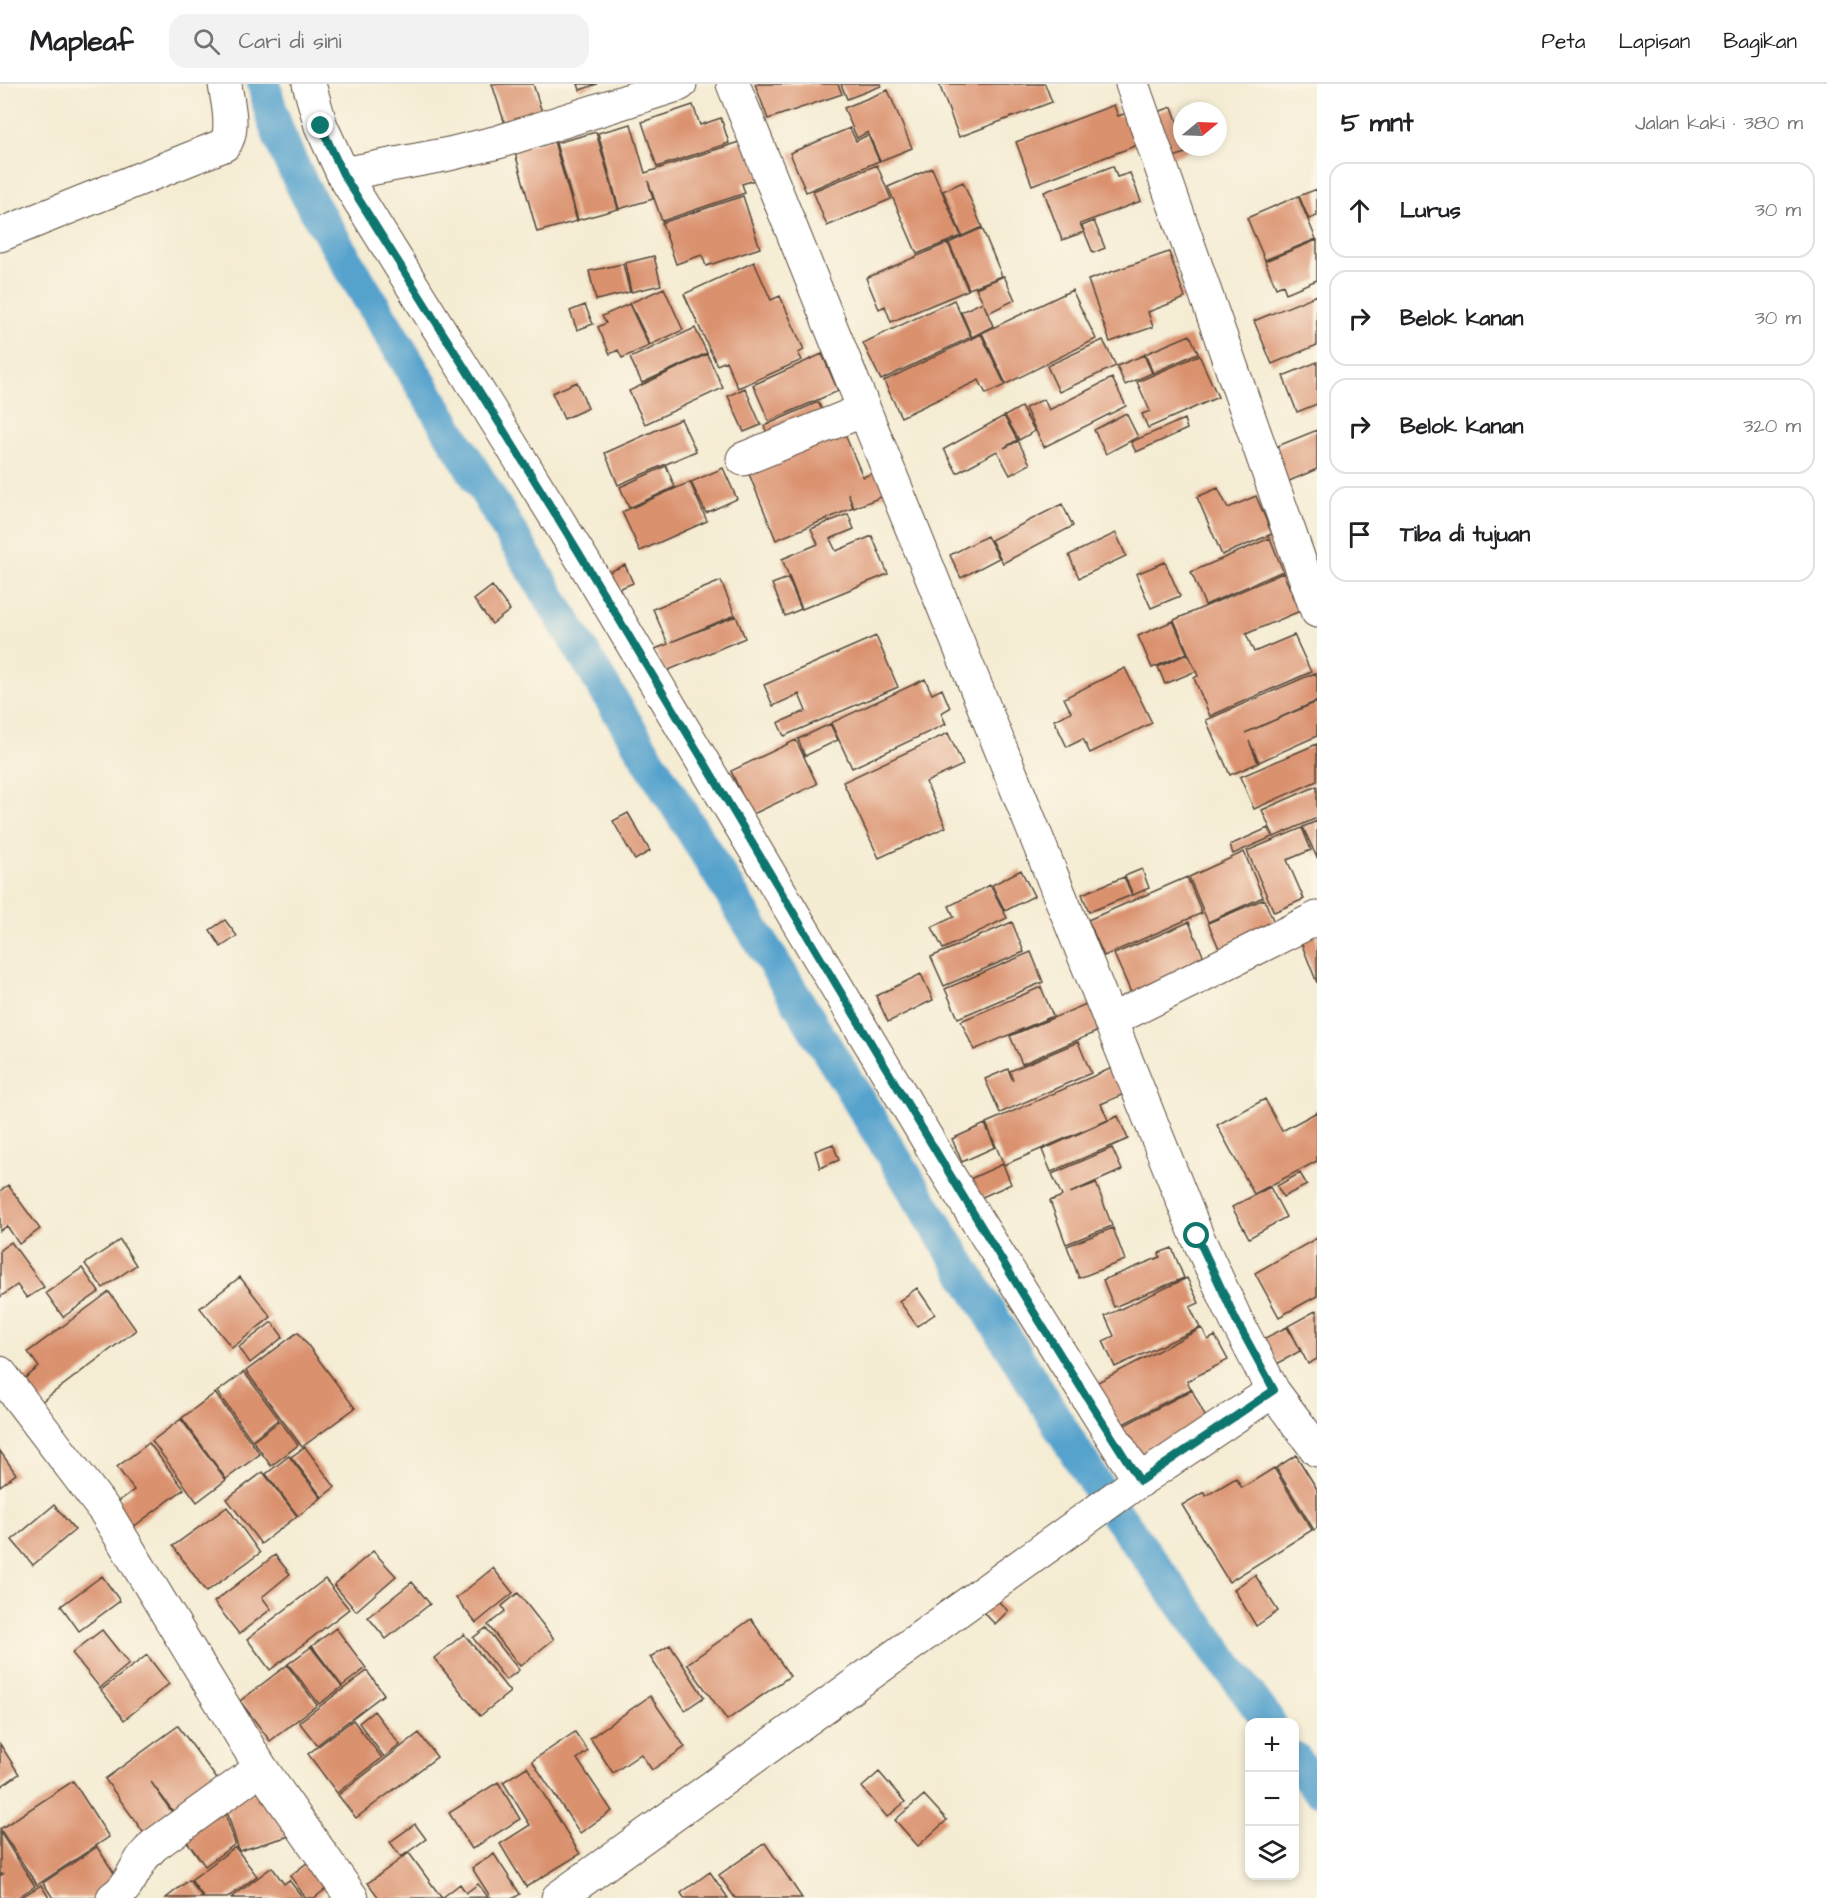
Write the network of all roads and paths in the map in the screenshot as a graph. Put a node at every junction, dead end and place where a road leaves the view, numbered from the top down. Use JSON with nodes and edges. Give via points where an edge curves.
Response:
{"nodes":[{"id":1,"x":225,"y":84,"type":"edge"},
{"id":2,"x":309,"y":84,"type":"edge"},
{"id":3,"x":680,"y":84,"type":"edge"},
{"id":4,"x":733,"y":84,"type":"edge"},
{"id":5,"x":1132,"y":84,"type":"edge"},
{"id":6,"x":343,"y":174,"type":"junction"},
{"id":7,"x":0,"y":235,"type":"edge"},
{"id":8,"x":864,"y":410,"type":"junction"},
{"id":9,"x":743,"y":459,"type":"dead end"},
{"id":10,"x":1317,"y":611,"type":"edge"},
{"id":11,"x":1317,"y":918,"type":"edge"},
{"id":12,"x":1110,"y":1021,"type":"junction"},
{"id":13,"x":0,"y":1373,"type":"edge"},
{"id":14,"x":1274,"y":1390,"type":"junction"},
{"id":15,"x":1317,"y":1450,"type":"edge"},
{"id":16,"x":1135,"y":1484,"type":"junction"},
{"id":17,"x":261,"y":1768,"type":"junction"},
{"id":18,"x":113,"y":1898,"type":"edge"},
{"id":19,"x":352,"y":1898,"type":"edge"},
{"id":20,"x":558,"y":1898,"type":"edge"}],
"edges":[{"from":1,"to":7,"type":"street","via":[[230,130],[224,145]]},
{"from":2,"to":6,"type":"street","via":[[321,126]]},
{"from":3,"to":6,"type":"street","via":[[498,142]]},
{"from":4,"to":8,"type":"street"},
{"from":5,"to":10,"type":"street"},
{"from":6,"to":16,"type":"street","via":[[585,564]]},
{"from":8,"to":9,"type":"street"},
{"from":8,"to":12,"type":"street"},
{"from":11,"to":12,"type":"street"},
{"from":12,"to":14,"type":"street","via":[[1197,1236]]},
{"from":13,"to":17,"type":"street","via":[[105,1510]]},
{"from":14,"to":15,"type":"street"},
{"from":14,"to":16,"type":"street"},
{"from":16,"to":20,"type":"street"},
{"from":17,"to":18,"type":"street","via":[[153,1846],[123,1892]]},
{"from":17,"to":19,"type":"street"}]}
